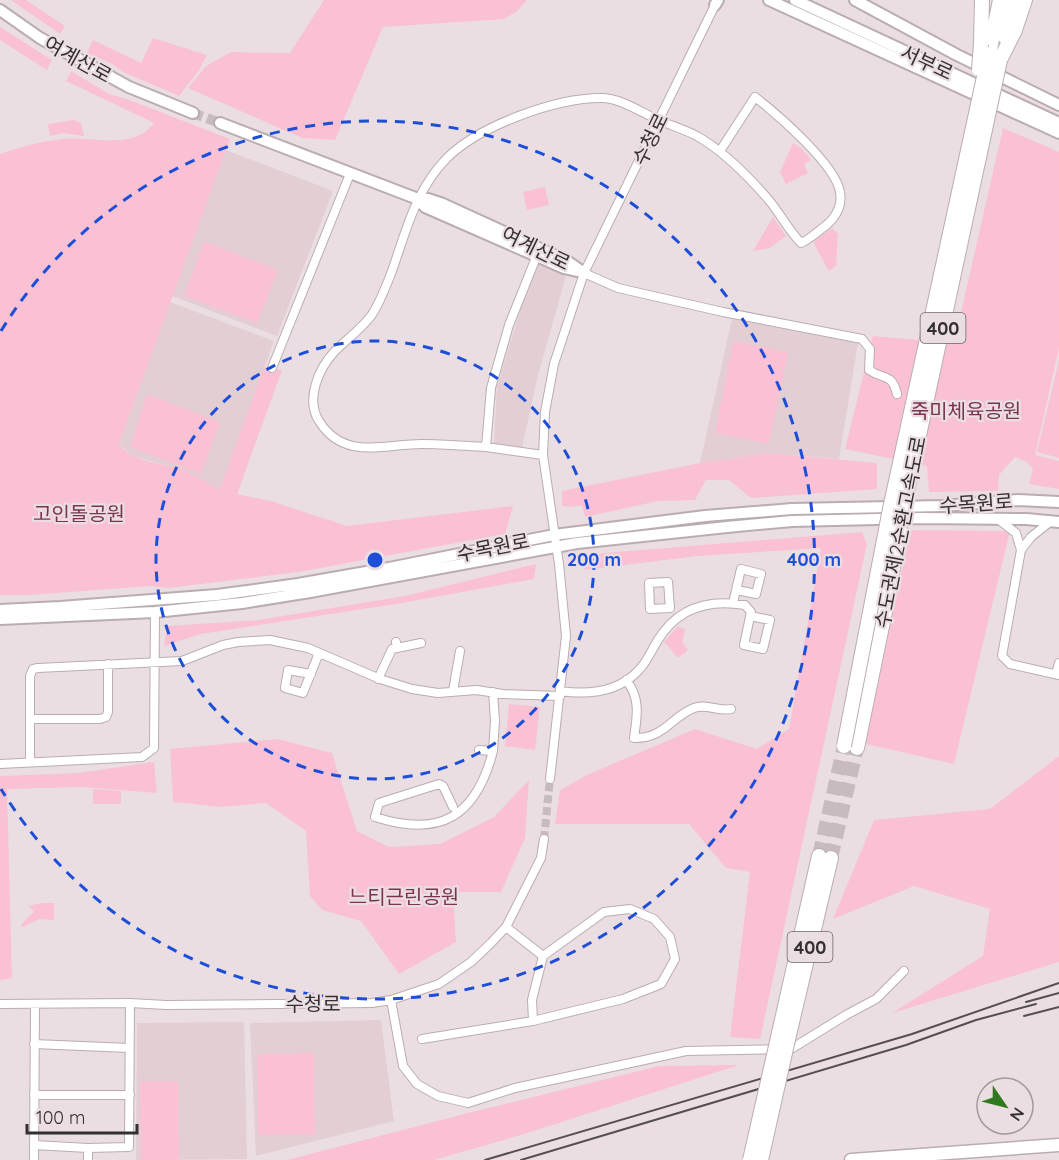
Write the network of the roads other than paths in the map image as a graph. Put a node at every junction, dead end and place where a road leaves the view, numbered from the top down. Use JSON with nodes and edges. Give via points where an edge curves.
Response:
{"nodes":[{"id":1,"x":769,"y":0,"type":"edge"},
{"id":2,"x":795,"y":0,"type":"edge"},
{"id":3,"x":855,"y":0,"type":"edge"},
{"id":4,"x":982,"y":0,"type":"edge"},
{"id":5,"x":1000,"y":0,"type":"edge"},
{"id":6,"x":1012,"y":0,"type":"edge"},
{"id":7,"x":1026,"y":0,"type":"edge"},
{"id":8,"x":717,"y":2,"type":"edge"},
{"id":9,"x":0,"y":10,"type":"edge"},
{"id":10,"x":990,"y":53,"type":"junction"},
{"id":11,"x":1059,"y":105,"type":"edge"},
{"id":12,"x":193,"y":113,"type":"tunnel mouth"},
{"id":13,"x":659,"y":120,"type":"junction"},
{"id":14,"x":220,"y":123,"type":"tunnel mouth"},
{"id":15,"x":1059,"y":123,"type":"edge"},
{"id":16,"x":1059,"y":133,"type":"edge"},
{"id":17,"x":720,"y":151,"type":"junction"},
{"id":18,"x":350,"y":174,"type":"junction"},
{"id":19,"x":418,"y":199,"type":"junction"},
{"id":20,"x":537,"y":255,"type":"junction"},
{"id":21,"x":584,"y":273,"type":"junction"},
{"id":22,"x":272,"y":368,"type":"dead end"},
{"id":23,"x":897,"y":394,"type":"dead end"},
{"id":24,"x":486,"y":447,"type":"junction"},
{"id":25,"x":543,"y":455,"type":"junction"},
{"id":26,"x":1059,"y":502,"type":"edge"},
{"id":27,"x":998,"y":519,"type":"junction"},
{"id":28,"x":1055,"y":521,"type":"edge"},
{"id":29,"x":554,"y":535,"type":"junction"},
{"id":30,"x":556,"y":546,"type":"junction"},
{"id":31,"x":1021,"y":550,"type":"junction"},
{"id":32,"x":736,"y":590,"type":"dead end"},
{"id":33,"x":734,"y":603,"type":"junction"},
{"id":34,"x":670,"y":608,"type":"dead end"},
{"id":35,"x":0,"y":610,"type":"edge"},
{"id":36,"x":155,"y":612,"type":"junction"},
{"id":37,"x":750,"y":616,"type":"junction"},
{"id":38,"x":0,"y":619,"type":"edge"},
{"id":39,"x":676,"y":619,"type":"junction"},
{"id":40,"x":421,"y":643,"type":"dead end"},
{"id":41,"x":460,"y":651,"type":"dead end"},
{"id":42,"x":319,"y":653,"type":"junction"},
{"id":43,"x":155,"y":663,"type":"junction"},
{"id":44,"x":1059,"y":663,"type":"edge"},
{"id":45,"x":108,"y":664,"type":"junction"},
{"id":46,"x":310,"y":674,"type":"dead end"},
{"id":47,"x":1058,"y":674,"type":"edge"},
{"id":48,"x":378,"y":678,"type":"junction"},
{"id":49,"x":626,"y":680,"type":"junction"},
{"id":50,"x":453,"y":691,"type":"junction"},
{"id":51,"x":493,"y":692,"type":"junction"},
{"id":52,"x":560,"y":694,"type":"junction"},
{"id":53,"x":731,"y":709,"type":"dead end"},
{"id":54,"x":30,"y":719,"type":"junction"},
{"id":55,"x":478,"y":750,"type":"dead end"},
{"id":56,"x":493,"y":751,"type":"junction"},
{"id":57,"x":30,"y":762,"type":"junction"},
{"id":58,"x":0,"y":764,"type":"edge"},
{"id":59,"x":550,"y":779,"type":"tunnel mouth"},
{"id":60,"x":453,"y":807,"type":"dead end"},
{"id":61,"x":544,"y":839,"type":"tunnel mouth"},
{"id":62,"x":825,"y":857,"type":"tunnel mouth"},
{"id":63,"x":506,"y":927,"type":"junction"},
{"id":64,"x":543,"y":956,"type":"junction"},
{"id":65,"x":904,"y":971,"type":"dead end"},
{"id":66,"x":391,"y":1000,"type":"junction"},
{"id":67,"x":130,"y":1003,"type":"junction"},
{"id":68,"x":0,"y":1004,"type":"edge"},
{"id":69,"x":35,"y":1004,"type":"junction"},
{"id":70,"x":533,"y":1021,"type":"junction"},
{"id":71,"x":784,"y":1034,"type":"junction"},
{"id":72,"x":422,"y":1039,"type":"dead end"},
{"id":73,"x":34,"y":1044,"type":"junction"},
{"id":74,"x":129,"y":1048,"type":"junction"},
{"id":75,"x":34,"y":1095,"type":"junction"},
{"id":76,"x":130,"y":1095,"type":"junction"},
{"id":77,"x":34,"y":1145,"type":"junction"},
{"id":78,"x":1059,"y":1145,"type":"edge"},
{"id":79,"x":88,"y":1148,"type":"junction"},
{"id":80,"x":34,"y":1160,"type":"edge"},
{"id":81,"x":88,"y":1160,"type":"edge"},
{"id":82,"x":750,"y":1160,"type":"edge"},
{"id":83,"x":761,"y":1160,"type":"edge"},
{"id":84,"x":851,"y":1160,"type":"edge"}],
"edges":[{"from":1,"to":16,"type":"street"},
{"from":2,"to":15,"type":"street","name":"서부로"},
{"from":3,"to":11,"type":"street","name":"서부로"},
{"from":4,"to":10,"type":"highway"},
{"from":5,"to":10,"type":"highway","name":"수도권제2순환고속도로","number":"400"},
{"from":6,"to":10,"type":"highway","name":"수도권제2순환고속도로","number":"400"},
{"from":7,"to":10,"type":"highway","via":[[1015,30]]},
{"from":8,"to":13,"type":"street","name":"수청로"},
{"from":9,"to":12,"type":"street","name":"여계산로","via":[[40,38],[129,87]]},
{"from":10,"to":10,"type":"highway","name":"수도권제2순환고속도로","number":"400","bridge":true,"via":[[888,597],[850,747],[890,509]]},
{"from":13,"to":17,"type":"street"},
{"from":13,"to":19,"type":"street","via":[[604,98],[541,109],[502,123],[463,144],[434,173]]},
{"from":13,"to":21,"type":"street","name":"수청로"},
{"from":14,"to":18,"type":"street","name":"여계산로"},
{"from":17,"to":17,"type":"street","via":[[755,184],[801,243],[835,217],[840,200],[836,180],[811,148],[755,97]]},
{"from":18,"to":19,"type":"street","name":"여계산로"},
{"from":18,"to":22,"type":"street"},
{"from":19,"to":20,"type":"street","name":"여계산로","via":[[425,207]]},
{"from":19,"to":21,"type":"street","name":"여계산로","via":[[428,199],[474,218],[567,261]]},
{"from":19,"to":24,"type":"street","via":[[385,291],[371,315],[334,352],[316,381],[312,406],[329,434],[352,446]]},
{"from":20,"to":21,"type":"street","name":"여계산로"},
{"from":20,"to":24,"type":"street","via":[[509,325],[491,388]]},
{"from":21,"to":23,"type":"street","via":[[618,288],[862,339],[870,349],[869,370],[889,378]]},
{"from":21,"to":25,"type":"street","name":"수청로","via":[[554,364],[545,412]]},
{"from":24,"to":25,"type":"street"},
{"from":25,"to":29,"type":"street","name":"수청로"},
{"from":26,"to":29,"type":"street","name":"수목원로","via":[[1018,500],[792,509]]},
{"from":27,"to":28,"type":"street","name":"수목원로"},
{"from":27,"to":30,"type":"street","name":"수목원로","via":[[792,521]]},
{"from":27,"to":31,"type":"street","via":[[1016,533]]},
{"from":28,"to":31,"type":"street","via":[[1031,537]]},
{"from":29,"to":30,"type":"street","name":"수청로"},
{"from":29,"to":35,"type":"street","name":"수목원로","via":[[389,568],[217,595]]},
{"from":30,"to":36,"type":"street","name":"수목원로","via":[[277,598]]},
{"from":30,"to":52,"type":"street","via":[[566,636]]},
{"from":31,"to":47,"type":"street","via":[[1002,656],[1010,664]]},
{"from":32,"to":33,"type":"street"},
{"from":33,"to":37,"type":"street","via":[[745,606]]},
{"from":33,"to":39,"type":"street","via":[[701,605]]},
{"from":34,"to":39,"type":"street"},
{"from":36,"to":38,"type":"street","name":"수목원로"},
{"from":36,"to":43,"type":"street"},
{"from":37,"to":37,"type":"street","via":[[744,645],[763,649],[770,620]]},
{"from":39,"to":49,"type":"street","via":[[646,662]]},
{"from":40,"to":48,"type":"street","via":[[392,649]]},
{"from":41,"to":50,"type":"street"},
{"from":42,"to":43,"type":"street","via":[[286,642],[256,640],[223,645],[182,661]]},
{"from":42,"to":46,"type":"street"},
{"from":42,"to":48,"type":"street"},
{"from":43,"to":45,"type":"street"},
{"from":43,"to":57,"type":"street","via":[[154,748],[142,757]]},
{"from":44,"to":47,"type":"street"},
{"from":45,"to":54,"type":"street","via":[[33,669]]},
{"from":45,"to":54,"type":"street","via":[[106,717]]},
{"from":48,"to":50,"type":"street","via":[[438,693]]},
{"from":49,"to":52,"type":"street","via":[[596,692]]},
{"from":49,"to":53,"type":"street","via":[[637,702],[634,738],[656,734],[693,709]]},
{"from":50,"to":51,"type":"street"},
{"from":51,"to":52,"type":"street"},
{"from":51,"to":56,"type":"street"},
{"from":52,"to":59,"type":"street"},
{"from":54,"to":57,"type":"street"},
{"from":55,"to":56,"type":"street"},
{"from":56,"to":60,"type":"street","via":[[487,776],[468,806],[447,820],[423,825],[375,818],[380,802],[439,784]]},
{"from":57,"to":58,"type":"street"},
{"from":61,"to":63,"type":"street","name":"수청로","via":[[541,858]]},
{"from":62,"to":71,"type":"highway","number":"400"},
{"from":63,"to":64,"type":"street"},
{"from":63,"to":66,"type":"street","name":"수청로","via":[[471,962],[439,984]]},
{"from":64,"to":70,"type":"street","via":[[532,999]]},
{"from":64,"to":70,"type":"street","via":[[604,912],[630,909],[654,919],[670,937],[675,959],[661,984],[623,999]]},
{"from":65,"to":66,"type":"street","via":[[876,999],[791,1049],[686,1051],[515,1088],[468,1103],[438,1096],[417,1084],[403,1066]]},
{"from":66,"to":67,"type":"street","name":"수청로"},
{"from":67,"to":69,"type":"street","name":"수청로"},
{"from":67,"to":74,"type":"street"},
{"from":68,"to":69,"type":"street","name":"수청로"},
{"from":69,"to":73,"type":"street"},
{"from":70,"to":72,"type":"street"},
{"from":71,"to":82,"type":"highway","number":"400","bridge":true},
{"from":71,"to":83,"type":"highway","number":"400","bridge":true},
{"from":73,"to":74,"type":"street"},
{"from":73,"to":75,"type":"street"},
{"from":74,"to":76,"type":"street"},
{"from":75,"to":76,"type":"street"},
{"from":75,"to":77,"type":"street"},
{"from":76,"to":79,"type":"street","via":[[129,1148]]},
{"from":77,"to":79,"type":"street"},
{"from":77,"to":80,"type":"street"},
{"from":78,"to":84,"type":"main road"},
{"from":79,"to":81,"type":"street"}]}
